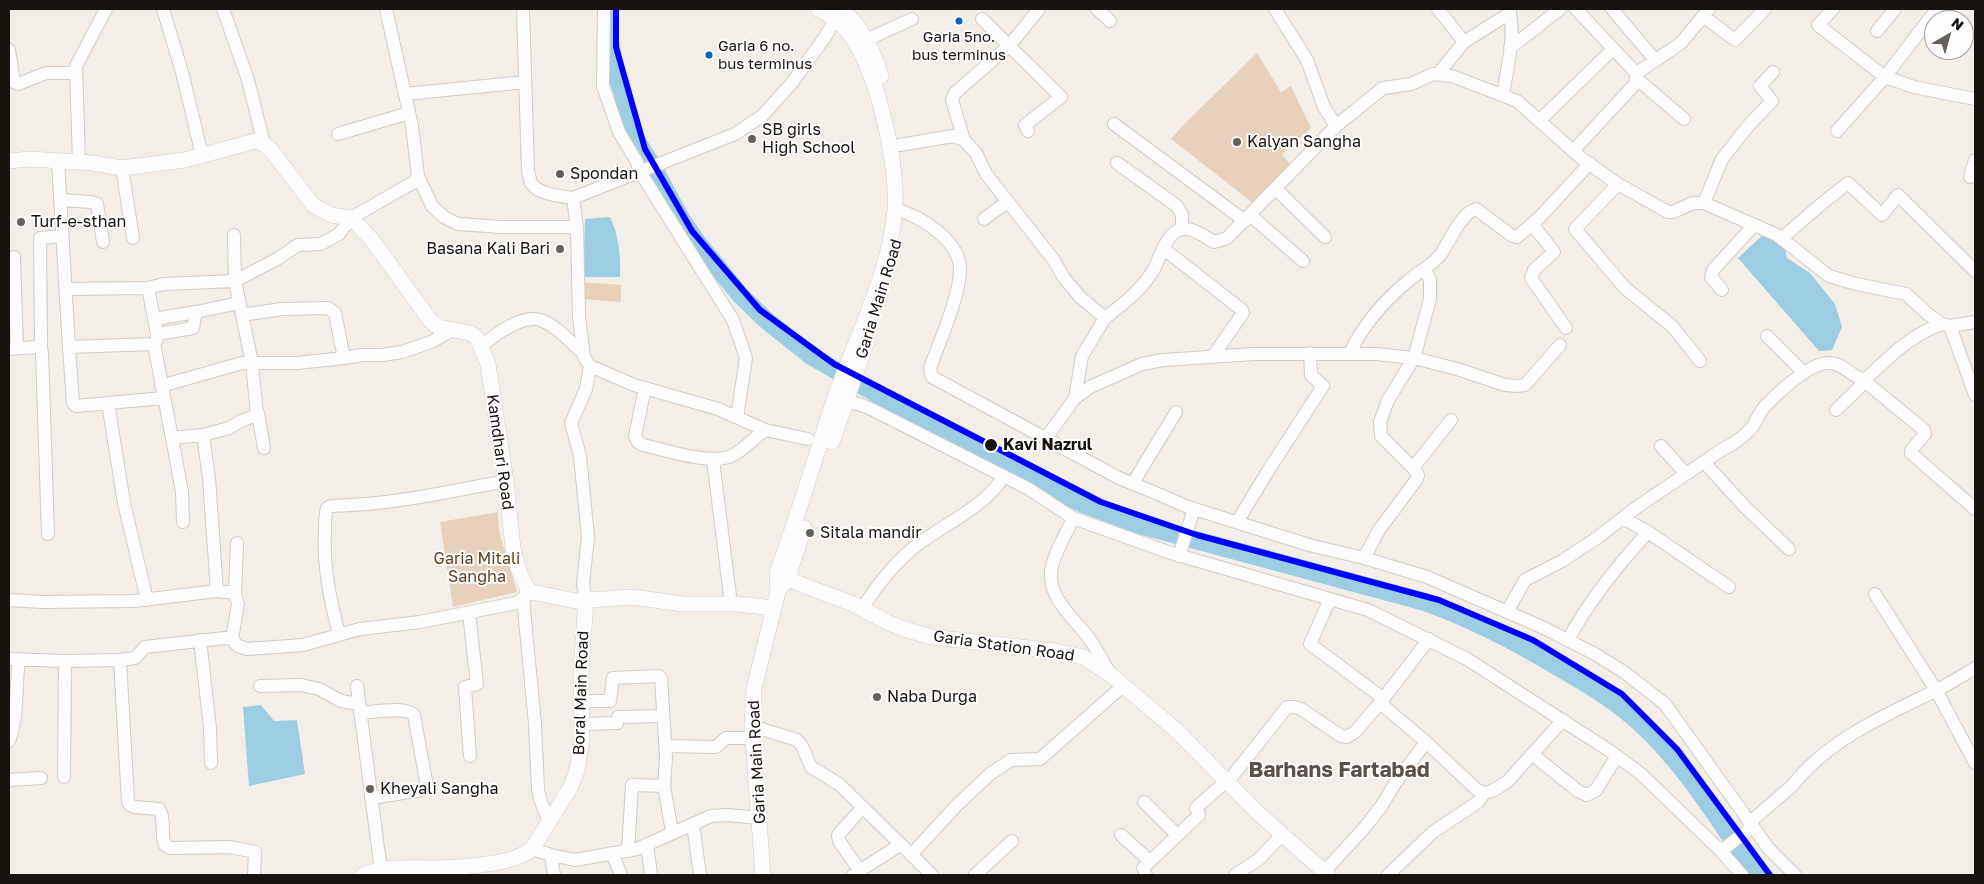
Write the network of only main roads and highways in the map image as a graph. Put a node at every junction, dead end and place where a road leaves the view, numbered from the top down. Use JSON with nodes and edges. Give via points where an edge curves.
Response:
{"nodes":[{"id":1,"x":818,"y":9,"type":"edge"},
{"id":2,"x":839,"y":12,"type":"edge"},
{"id":3,"x":879,"y":85,"type":"junction"},
{"id":4,"x":9,"y":161,"type":"edge"},
{"id":5,"x":899,"y":210,"type":"junction"},
{"id":6,"x":783,"y":576,"type":"junction"},
{"id":7,"x":586,"y":601,"type":"junction"},
{"id":8,"x":774,"y":608,"type":"junction"},
{"id":9,"x":463,"y":871,"type":"edge"},
{"id":10,"x":1326,"y":873,"type":"edge"},
{"id":11,"x":364,"y":875,"type":"edge"},
{"id":12,"x":763,"y":875,"type":"edge"}],
"edges":[{"from":1,"to":2,"type":"main road"},
{"from":2,"to":3,"type":"main road","name":"Garia Main Road"},
{"from":2,"to":3,"type":"main road","name":"Garia Main Road","via":[[858,26],[866,40]]},
{"from":3,"to":5,"type":"main road","name":"Garia Main Road"},
{"from":3,"to":5,"type":"main road","name":"Garia Main Road","via":[[900,144]]},
{"from":4,"to":7,"type":"main road","name":"Kamdhari Road","via":[[79,162],[122,168],[185,160],[255,141],[264,144],[313,205],[331,215],[351,218],[372,240],[430,320],[438,327],[470,333],[477,338],[488,364],[518,571],[528,595]]},
{"from":5,"to":6,"type":"main road","name":"Garia Main Road","via":[[862,342]]},
{"from":6,"to":8,"type":"main road","name":"Garia Main Road"},
{"from":6,"to":10,"type":"main road","name":"Garia Station Road","via":[[834,596],[888,623],[932,637],[1055,651],[1082,658],[1111,675],[1177,731],[1226,783]]},
{"from":7,"to":8,"type":"main road","via":[[632,598]]},
{"from":7,"to":9,"type":"main road","name":"Boral Main Road","via":[[581,670],[581,754],[570,788],[532,848],[523,856]]},
{"from":8,"to":12,"type":"main road","name":"Garia Main Road","via":[[754,689],[752,732]]},
{"from":9,"to":11,"type":"main road","name":"Boral Main Road","via":[[409,868]]}]}
